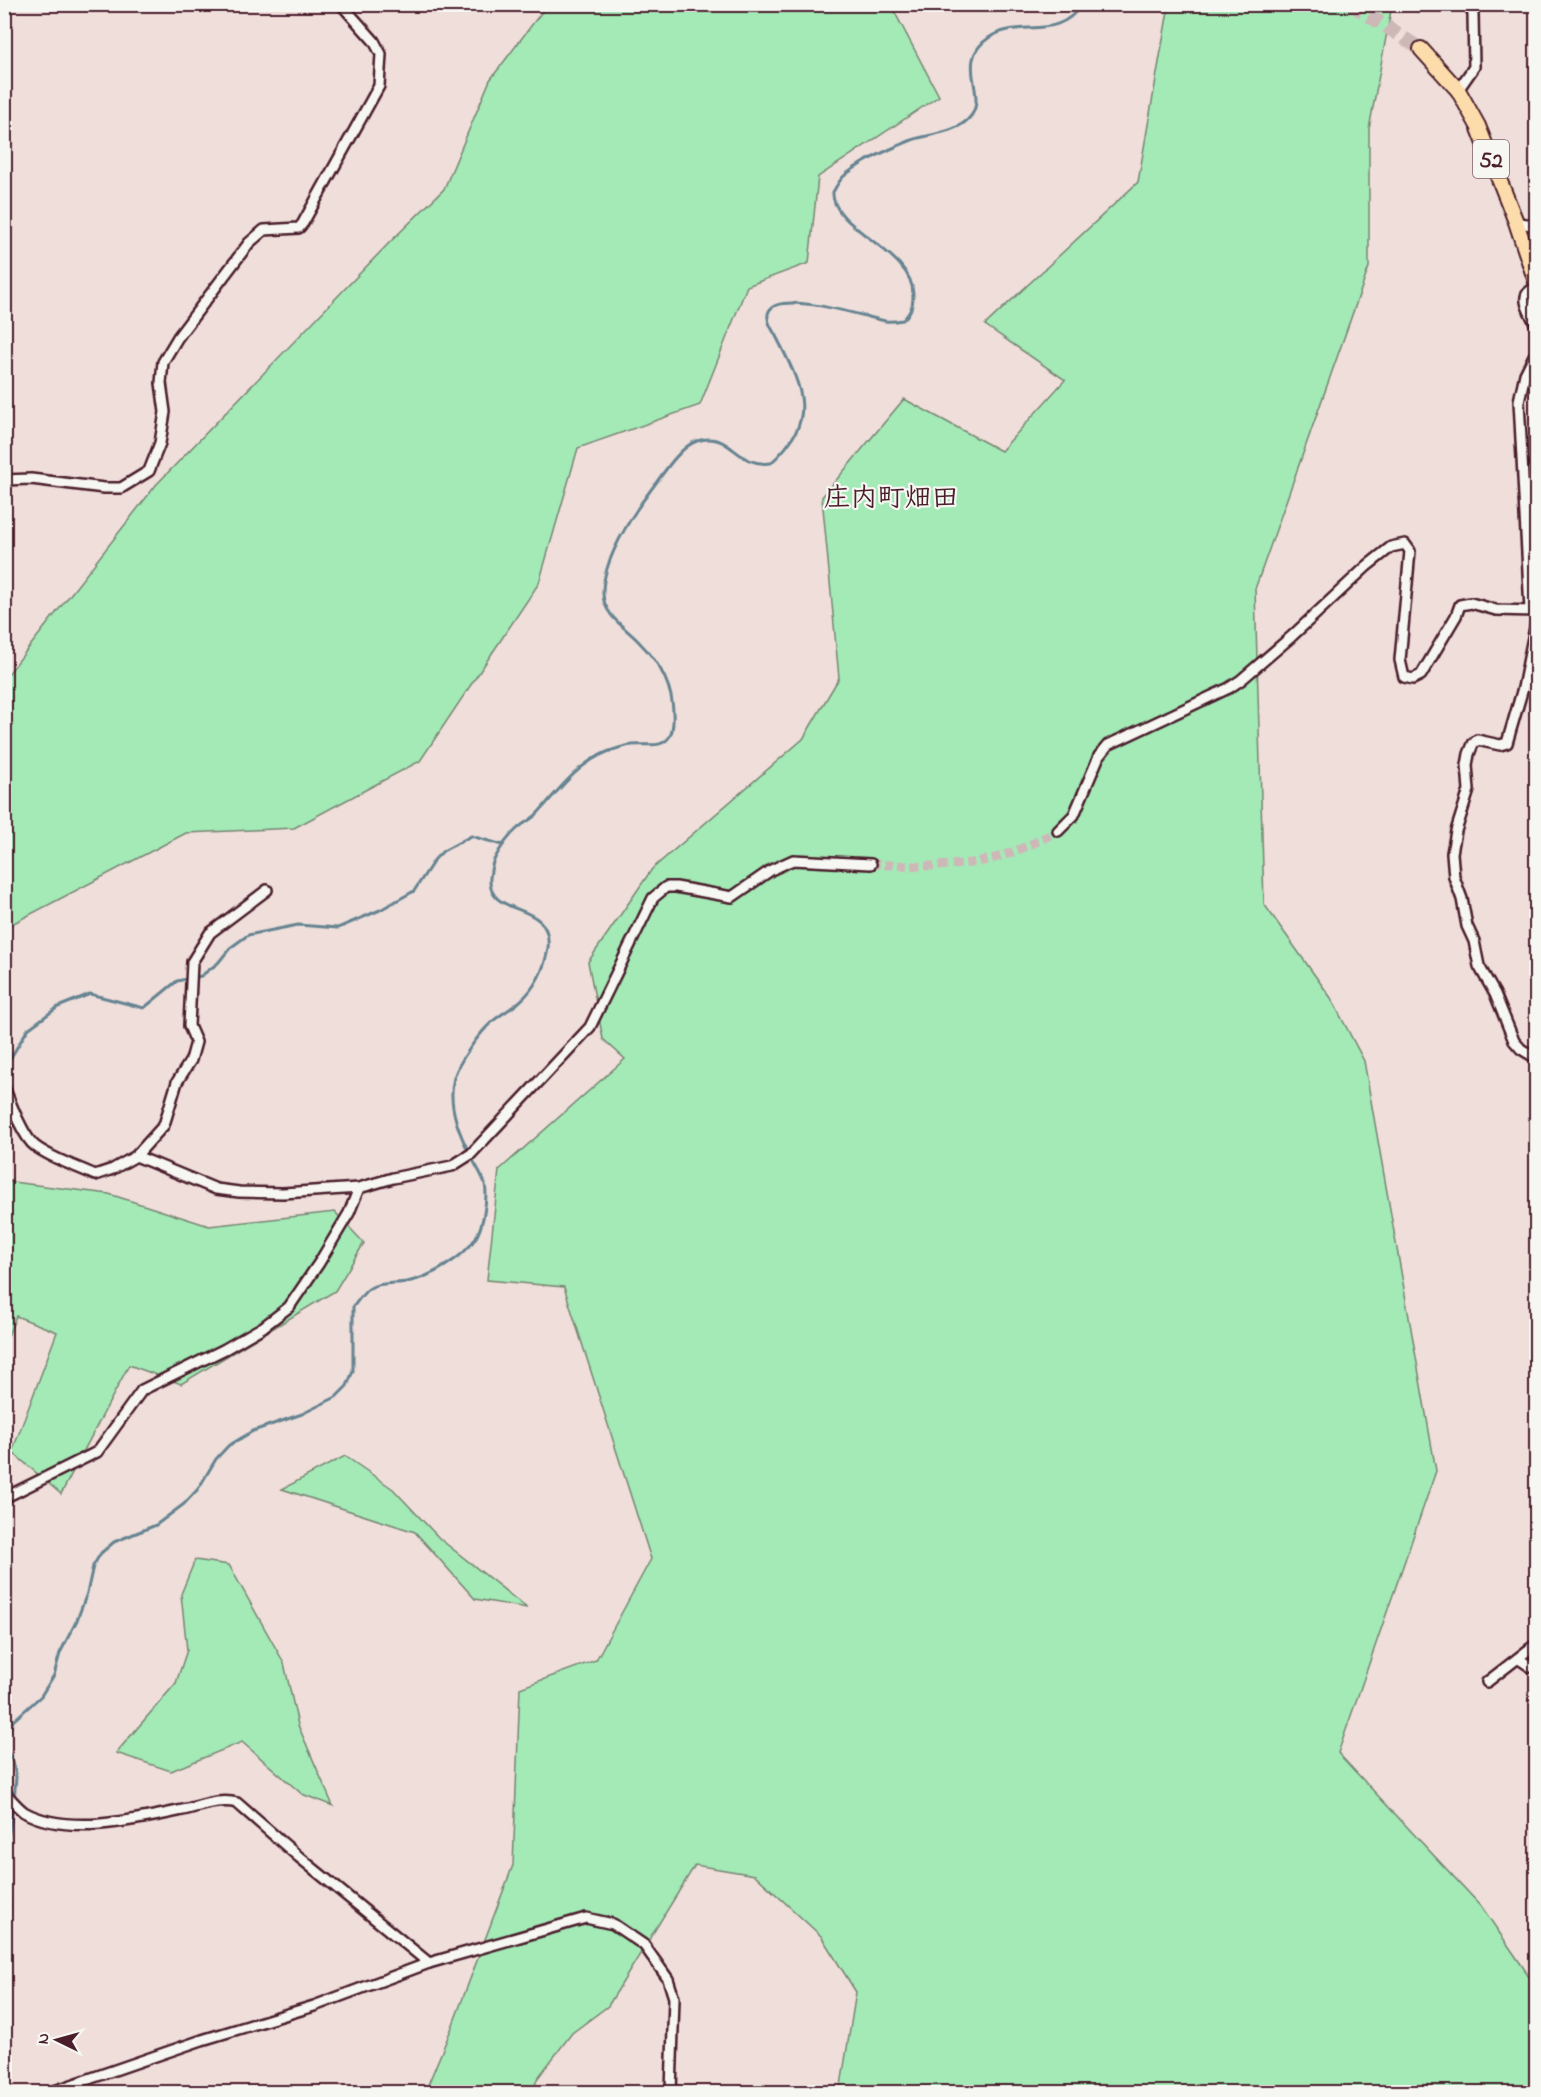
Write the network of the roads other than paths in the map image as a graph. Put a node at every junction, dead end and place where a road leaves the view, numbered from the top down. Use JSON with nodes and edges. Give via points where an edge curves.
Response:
{"nodes":[{"id":1,"x":341,"y":4,"type":"edge"},
{"id":2,"x":1469,"y":4,"type":"edge"},
{"id":3,"x":1421,"y":49,"type":"tunnel mouth"},
{"id":4,"x":1458,"y":90,"type":"junction"},
{"id":5,"x":1516,"y":222,"type":"junction"},
{"id":6,"x":1536,"y":226,"type":"edge"},
{"id":7,"x":1536,"y":282,"type":"edge"},
{"id":8,"x":1536,"y":288,"type":"edge"},
{"id":9,"x":1536,"y":325,"type":"edge"},
{"id":10,"x":1536,"y":353,"type":"edge"},
{"id":11,"x":4,"y":480,"type":"edge"},
{"id":12,"x":1534,"y":613,"type":"edge"},
{"id":13,"x":1536,"y":622,"type":"edge"},
{"id":14,"x":1058,"y":831,"type":"tunnel mouth"},
{"id":15,"x":871,"y":864,"type":"tunnel mouth"},
{"id":16,"x":267,"y":890,"type":"dead end"},
{"id":17,"x":1536,"y":1058,"type":"edge"},
{"id":18,"x":5,"y":1092,"type":"edge"},
{"id":19,"x":136,"y":1156,"type":"junction"},
{"id":20,"x":359,"y":1188,"type":"junction"},
{"id":21,"x":4,"y":1498,"type":"edge"},
{"id":22,"x":1536,"y":1644,"type":"edge"},
{"id":23,"x":1519,"y":1659,"type":"junction"},
{"id":24,"x":1536,"y":1665,"type":"edge"},
{"id":25,"x":1487,"y":1682,"type":"dead end"},
{"id":26,"x":4,"y":1792,"type":"edge"},
{"id":27,"x":429,"y":1963,"type":"junction"},
{"id":28,"x":55,"y":2092,"type":"edge"},
{"id":29,"x":671,"y":2092,"type":"edge"}],
"edges":[{"from":1,"to":11,"type":"street","via":[[381,54],[379,86],[303,223],[299,228],[259,232],[163,362],[165,412],[160,443],[149,471],[121,488]]},
{"from":2,"to":4,"type":"street","via":[[1473,14],[1474,66]]},
{"from":3,"to":4,"type":"main road","number":"52"},
{"from":4,"to":5,"type":"main road","number":"52","via":[[1478,126]]},
{"from":5,"to":6,"type":"street"},
{"from":5,"to":7,"type":"main road","number":"52"},
{"from":8,"to":9,"type":"street","via":[[1528,292],[1526,301]]},
{"from":10,"to":12,"type":"street","via":[[1525,374],[1519,401]]},
{"from":12,"to":14,"type":"street","via":[[1471,603],[1460,605],[1420,675],[1413,679],[1404,676],[1400,660],[1410,551],[1405,544],[1391,547],[1241,680],[1108,745],[1099,756],[1074,815]]},
{"from":13,"to":17,"type":"street","via":[[1507,743],[1477,740],[1473,744],[1467,765],[1469,790],[1452,854],[1454,877],[1479,966],[1514,1041]]},
{"from":15,"to":20,"type":"street","via":[[793,860],[732,897],[666,887],[653,898],[590,1028],[471,1154],[452,1166]]},
{"from":16,"to":19,"type":"street","via":[[210,933],[192,962],[189,1026],[196,1042],[191,1060],[177,1082],[164,1125]]},
{"from":18,"to":19,"type":"street","via":[[33,1145],[46,1152],[95,1175]]},
{"from":19,"to":20,"type":"street","via":[[216,1188],[239,1192]]},
{"from":20,"to":21,"type":"street","via":[[350,1213],[289,1306],[244,1338],[142,1390],[96,1452]]},
{"from":22,"to":23,"type":"street"},
{"from":23,"to":24,"type":"street","via":[[1531,1667]]},
{"from":23,"to":25,"type":"street"},
{"from":26,"to":27,"type":"street","via":[[21,1810],[36,1818],[83,1824],[165,1814],[227,1800],[237,1803]]},
{"from":27,"to":28,"type":"street","via":[[314,2006],[202,2040]]},
{"from":27,"to":29,"type":"street","via":[[586,1918],[613,1924],[644,1945],[668,1979],[674,1998]]}]}
